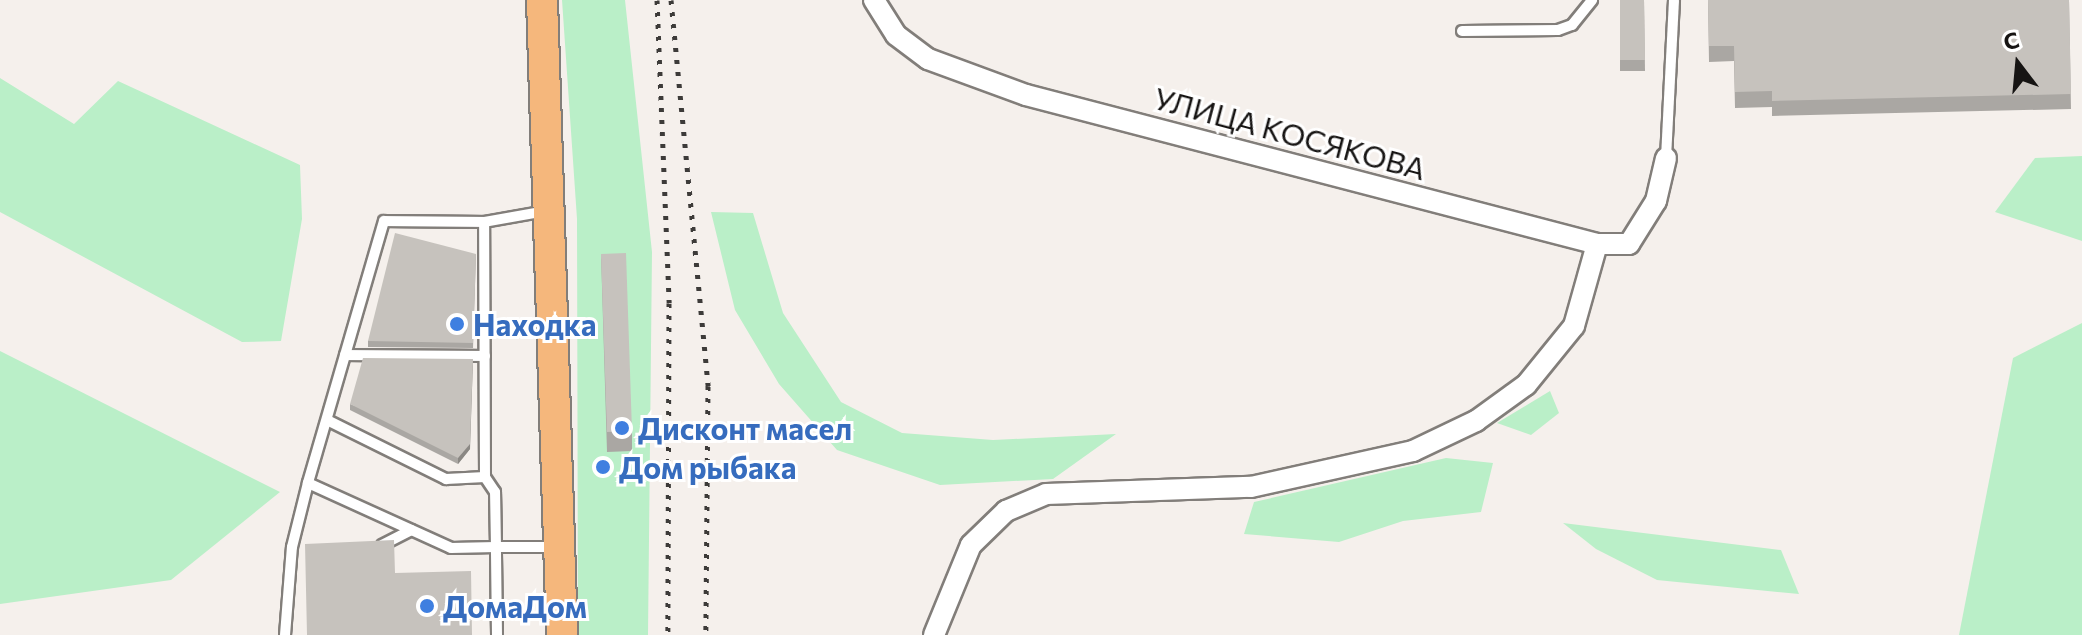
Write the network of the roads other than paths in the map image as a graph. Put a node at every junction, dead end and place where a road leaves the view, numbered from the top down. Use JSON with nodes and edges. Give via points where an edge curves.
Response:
{"nodes":[{"id":1,"x":542,"y":0,"type":"edge"},
{"id":2,"x":874,"y":0,"type":"edge"},
{"id":3,"x":1592,"y":0,"type":"edge"},
{"id":4,"x":1674,"y":0,"type":"edge"},
{"id":5,"x":1462,"y":31,"type":"dead end"},
{"id":6,"x":1666,"y":158,"type":"joint"},
{"id":7,"x":548,"y":211,"type":"junction"},
{"id":8,"x":484,"y":222,"type":"junction"},
{"id":9,"x":1597,"y":244,"type":"junction"},
{"id":10,"x":345,"y":355,"type":"junction"},
{"id":11,"x":485,"y":356,"type":"junction"},
{"id":12,"x":327,"y":420,"type":"junction"},
{"id":13,"x":485,"y":477,"type":"junction"},
{"id":14,"x":308,"y":483,"type":"junction"},
{"id":15,"x":411,"y":530,"type":"junction"},
{"id":16,"x":367,"y":545,"type":"edge"},
{"id":17,"x":292,"y":547,"type":"junction"},
{"id":18,"x":307,"y":547,"type":"edge"},
{"id":19,"x":496,"y":547,"type":"junction"},
{"id":20,"x":560,"y":547,"type":"junction"},
{"id":21,"x":285,"y":635,"type":"edge"},
{"id":22,"x":497,"y":635,"type":"edge"},
{"id":23,"x":562,"y":635,"type":"edge"},
{"id":24,"x":934,"y":635,"type":"edge"}],
"edges":[{"from":1,"to":7,"type":"main road"},
{"from":2,"to":9,"type":"street","name":"УЛИЦА КОСЯКОВА","via":[[896,35],[928,59],[1026,95]]},
{"from":3,"to":5,"type":"lane","via":[[1566,28]]},
{"from":4,"to":6,"type":"lane"},
{"from":6,"to":9,"type":"street","name":"УЛИЦА КОСЯКОВА","via":[[1656,201],[1629,244]]},
{"from":7,"to":8,"type":"lane"},
{"from":7,"to":20,"type":"main road"},
{"from":8,"to":10,"type":"lane","via":[[384,221]]},
{"from":8,"to":11,"type":"lane"},
{"from":9,"to":24,"type":"street","via":[[1574,326],[1526,385],[1476,421],[1413,451],[1251,487],[1046,494],[1006,511],[971,545]]},
{"from":10,"to":11,"type":"lane"},
{"from":10,"to":12,"type":"lane"},
{"from":11,"to":13,"type":"lane"},
{"from":12,"to":13,"type":"lane","via":[[446,479]]},
{"from":12,"to":14,"type":"lane"},
{"from":13,"to":19,"type":"lane","via":[[495,492]]},
{"from":14,"to":15,"type":"lane"},
{"from":14,"to":17,"type":"lane"},
{"from":15,"to":16,"type":"lane","via":[[385,545]]},
{"from":15,"to":19,"type":"lane","via":[[451,548]]},
{"from":17,"to":18,"type":"lane"},
{"from":17,"to":21,"type":"lane"},
{"from":19,"to":20,"type":"lane"},
{"from":19,"to":22,"type":"lane"},
{"from":20,"to":23,"type":"main road"}]}
